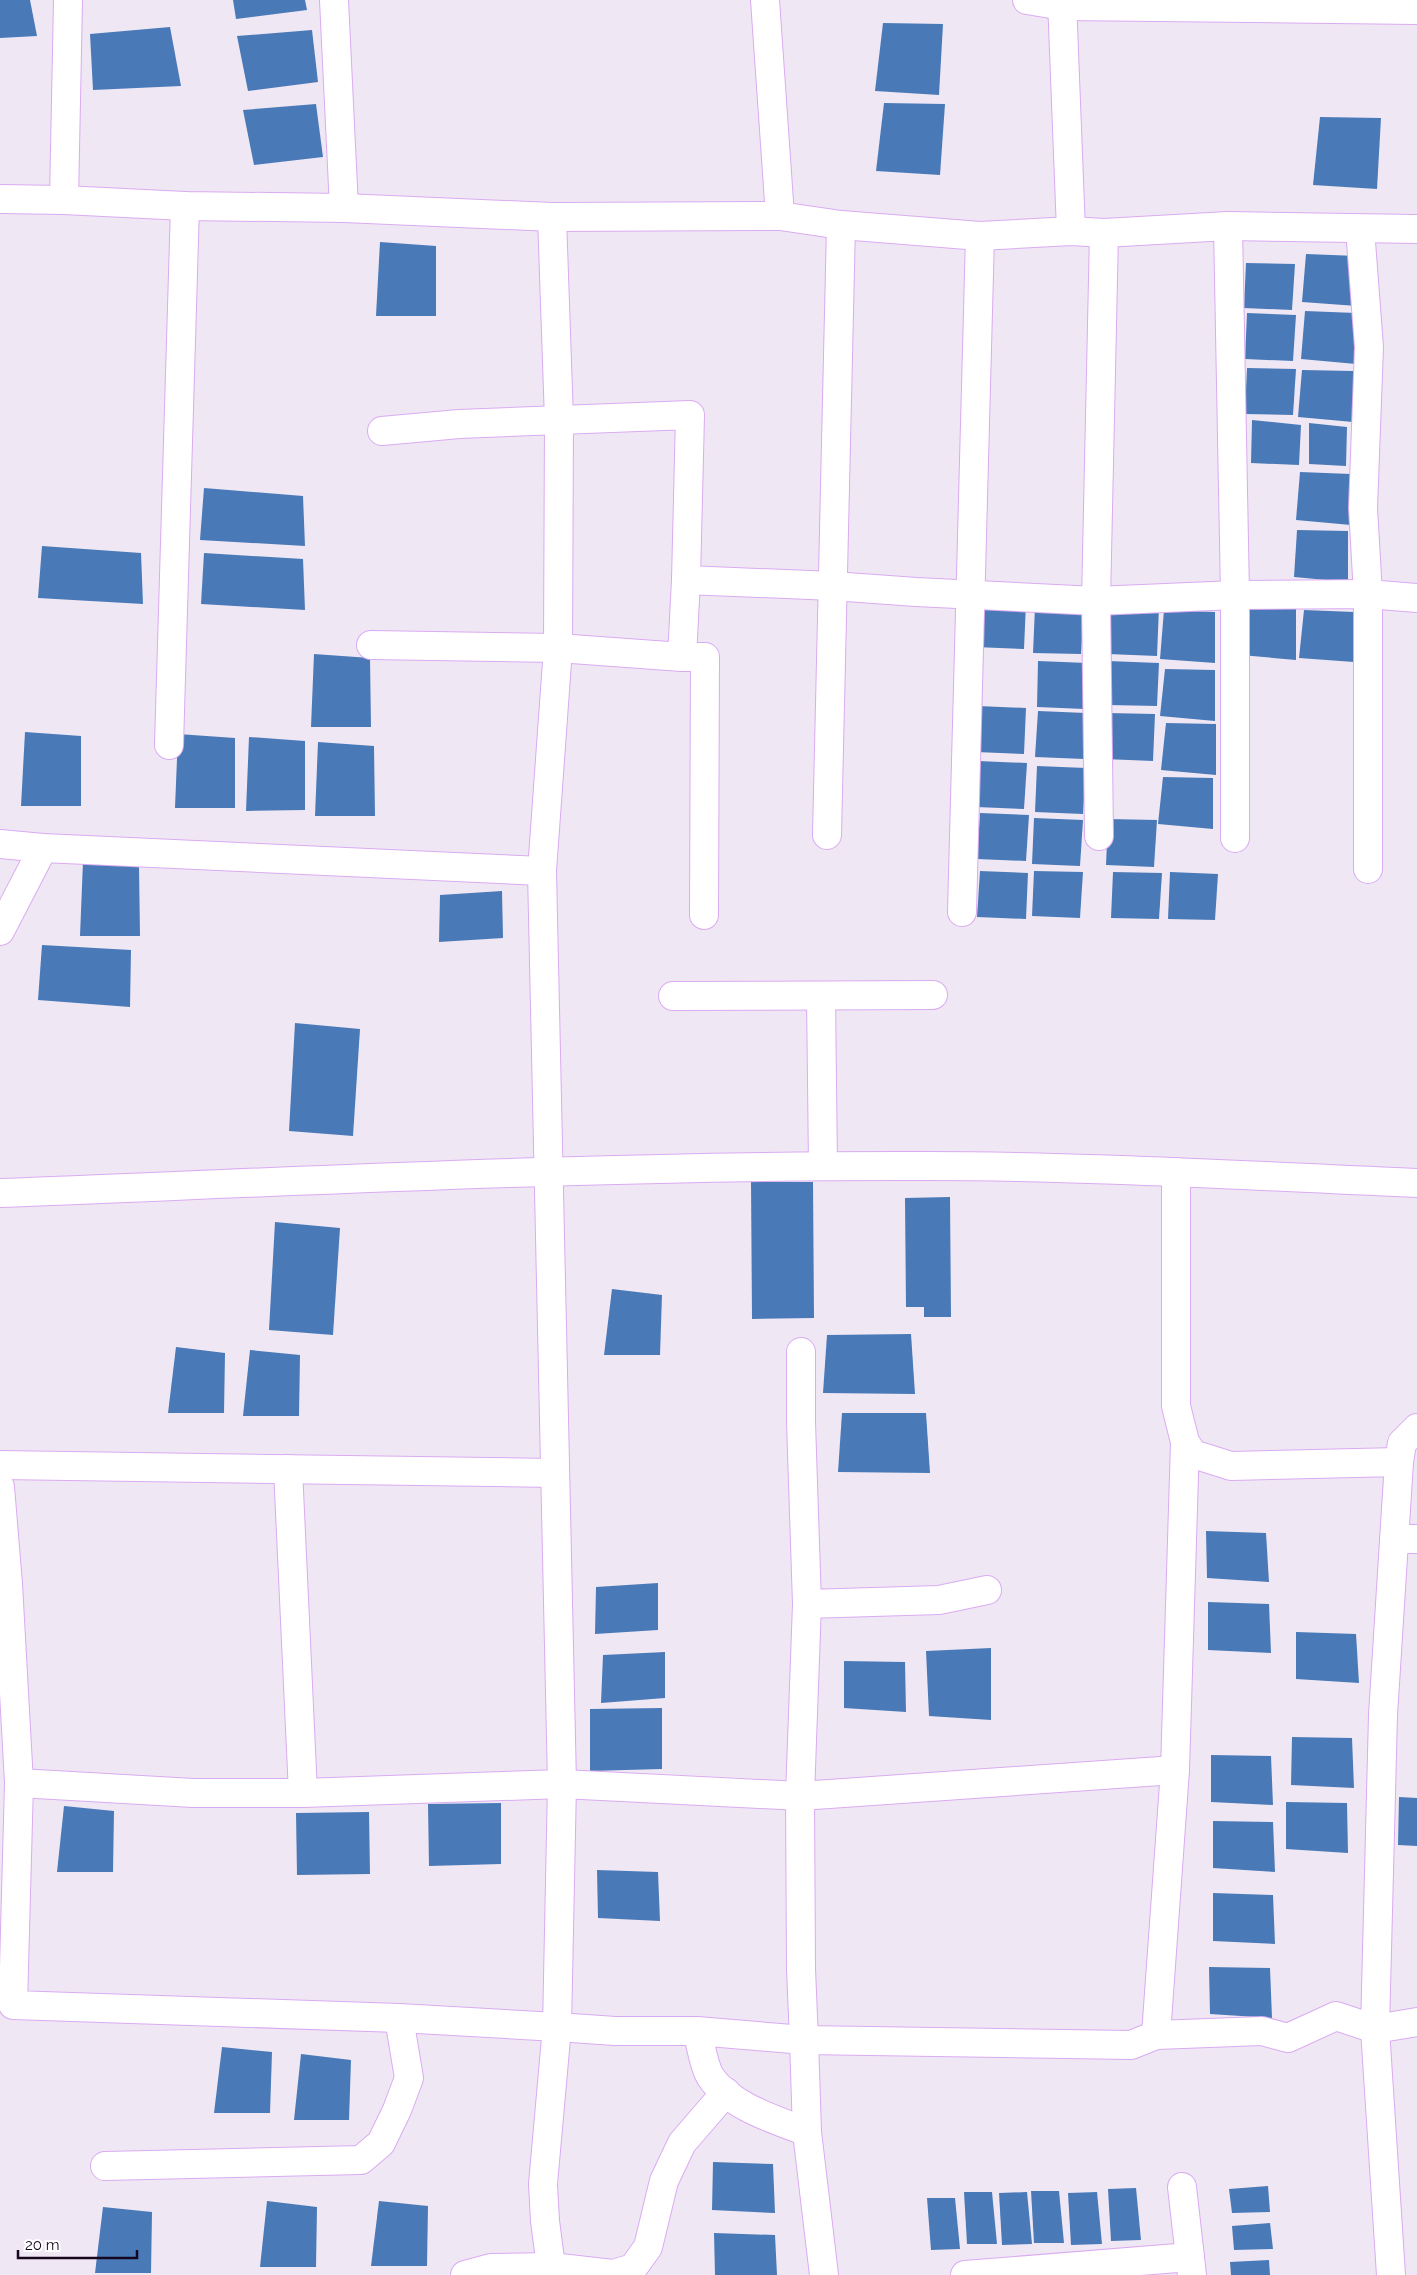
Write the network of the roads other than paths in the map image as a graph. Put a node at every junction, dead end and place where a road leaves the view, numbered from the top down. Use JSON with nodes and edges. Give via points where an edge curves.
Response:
{"nodes":[{"id":1,"x":68,"y":0,"type":"edge"},
{"id":2,"x":334,"y":0,"type":"edge"},
{"id":3,"x":765,"y":0,"type":"edge"},
{"id":4,"x":1027,"y":0,"type":"edge"},
{"id":5,"x":1063,"y":3,"type":"edge"},
{"id":6,"x":1417,"y":10,"type":"edge"},
{"id":7,"x":0,"y":200,"type":"edge"},
{"id":8,"x":64,"y":200,"type":"junction"},
{"id":9,"x":185,"y":206,"type":"junction"},
{"id":10,"x":344,"y":208,"type":"junction"},
{"id":11,"x":780,"y":216,"type":"junction"},
{"id":12,"x":552,"y":217,"type":"junction"},
{"id":13,"x":841,"y":225,"type":"junction"},
{"id":14,"x":1228,"y":226,"type":"junction"},
{"id":15,"x":1360,"y":229,"type":"junction"},
{"id":16,"x":1417,"y":229,"type":"edge"},
{"id":17,"x":1071,"y":231,"type":"junction"},
{"id":18,"x":1104,"y":233,"type":"junction"},
{"id":19,"x":980,"y":236,"type":"junction"},
{"id":20,"x":559,"y":420,"type":"junction"},
{"id":21,"x":382,"y":431,"type":"dead end"},
{"id":22,"x":686,"y":580,"type":"junction"},
{"id":23,"x":834,"y":586,"type":"junction"},
{"id":24,"x":1368,"y":594,"type":"junction"},
{"id":25,"x":971,"y":595,"type":"junction"},
{"id":26,"x":1235,"y":595,"type":"junction"},
{"id":27,"x":1417,"y":598,"type":"edge"},
{"id":28,"x":1096,"y":601,"type":"junction"},
{"id":29,"x":371,"y":645,"type":"dead end"},
{"id":30,"x":558,"y":648,"type":"junction"},
{"id":31,"x":682,"y":657,"type":"junction"},
{"id":32,"x":169,"y":744,"type":"dead end"},
{"id":33,"x":828,"y":835,"type":"dead end"},
{"id":34,"x":1099,"y":836,"type":"dead end"},
{"id":35,"x":1235,"y":838,"type":"dead end"},
{"id":36,"x":0,"y":844,"type":"edge"},
{"id":37,"x":43,"y":848,"type":"junction"},
{"id":38,"x":1368,"y":869,"type":"dead end"},
{"id":39,"x":542,"y":871,"type":"junction"},
{"id":40,"x":962,"y":912,"type":"dead end"},
{"id":41,"x":704,"y":915,"type":"dead end"},
{"id":42,"x":0,"y":930,"type":"edge"},
{"id":43,"x":932,"y":995,"type":"dead end"},
{"id":44,"x":673,"y":996,"type":"dead end"},
{"id":45,"x":821,"y":996,"type":"junction"},
{"id":46,"x":823,"y":1166,"type":"junction"},
{"id":47,"x":549,"y":1172,"type":"junction"},
{"id":48,"x":1176,"y":1172,"type":"junction"},
{"id":49,"x":1417,"y":1183,"type":"edge"},
{"id":50,"x":0,"y":1194,"type":"edge"},
{"id":51,"x":801,"y":1352,"type":"dead end"},
{"id":52,"x":1417,"y":1428,"type":"edge"},
{"id":53,"x":1185,"y":1442,"type":"junction"},
{"id":54,"x":1399,"y":1462,"type":"junction"},
{"id":55,"x":0,"y":1465,"type":"edge"},
{"id":56,"x":288,"y":1469,"type":"junction"},
{"id":57,"x":555,"y":1473,"type":"junction"},
{"id":58,"x":0,"y":1487,"type":"edge"},
{"id":59,"x":1406,"y":1539,"type":"edge"},
{"id":60,"x":986,"y":1590,"type":"dead end"},
{"id":61,"x":807,"y":1604,"type":"junction"},
{"id":62,"x":1175,"y":1770,"type":"junction"},
{"id":63,"x":19,"y":1783,"type":"junction"},
{"id":64,"x":562,"y":1784,"type":"junction"},
{"id":65,"x":303,"y":1793,"type":"junction"},
{"id":66,"x":800,"y":1796,"type":"junction"},
{"id":67,"x":6,"y":2006,"type":"edge"},
{"id":68,"x":399,"y":2018,"type":"junction"},
{"id":69,"x":1417,"y":2022,"type":"edge"},
{"id":70,"x":557,"y":2027,"type":"junction"},
{"id":71,"x":1375,"y":2030,"type":"junction"},
{"id":72,"x":697,"y":2031,"type":"junction"},
{"id":73,"x":1156,"y":2035,"type":"junction"},
{"id":74,"x":804,"y":2040,"type":"junction"},
{"id":75,"x":726,"y":2092,"type":"junction"},
{"id":76,"x":807,"y":2132,"type":"junction"},
{"id":77,"x":105,"y":2166,"type":"dead end"},
{"id":78,"x":1182,"y":2187,"type":"dead end"},
{"id":79,"x":1191,"y":2266,"type":"edge"},
{"id":80,"x":551,"y":2267,"type":"junction"},
{"id":81,"x":465,"y":2275,"type":"edge"},
{"id":82,"x":824,"y":2275,"type":"edge"},
{"id":83,"x":965,"y":2275,"type":"edge"},
{"id":84,"x":1391,"y":2275,"type":"edge"}],
"edges":[{"from":1,"to":8,"type":"street"},
{"from":2,"to":10,"type":"street"},
{"from":3,"to":11,"type":"street"},
{"from":4,"to":5,"type":"street"},
{"from":5,"to":6,"type":"street"},
{"from":5,"to":17,"type":"street"},
{"from":7,"to":8,"type":"street"},
{"from":8,"to":9,"type":"street"},
{"from":9,"to":10,"type":"street"},
{"from":9,"to":32,"type":"street"},
{"from":10,"to":12,"type":"street"},
{"from":11,"to":12,"type":"street"},
{"from":11,"to":13,"type":"street"},
{"from":12,"to":20,"type":"street"},
{"from":13,"to":19,"type":"street"},
{"from":13,"to":23,"type":"street"},
{"from":14,"to":15,"type":"street"},
{"from":14,"to":18,"type":"street"},
{"from":14,"to":26,"type":"street"},
{"from":15,"to":16,"type":"street"},
{"from":15,"to":24,"type":"street","via":[[1369,347],[1363,508]]},
{"from":17,"to":18,"type":"street"},
{"from":17,"to":19,"type":"street"},
{"from":18,"to":28,"type":"street"},
{"from":19,"to":25,"type":"street"},
{"from":20,"to":21,"type":"street"},
{"from":20,"to":22,"type":"street","via":[[690,415]]},
{"from":20,"to":30,"type":"street"},
{"from":22,"to":23,"type":"street"},
{"from":22,"to":31,"type":"street"},
{"from":23,"to":25,"type":"street"},
{"from":23,"to":33,"type":"street"},
{"from":24,"to":26,"type":"street"},
{"from":24,"to":27,"type":"street"},
{"from":24,"to":38,"type":"street"},
{"from":25,"to":28,"type":"street"},
{"from":25,"to":40,"type":"street"},
{"from":26,"to":28,"type":"street"},
{"from":26,"to":35,"type":"street"},
{"from":28,"to":34,"type":"street"},
{"from":29,"to":30,"type":"street"},
{"from":30,"to":31,"type":"street"},
{"from":30,"to":39,"type":"street"},
{"from":31,"to":41,"type":"street","via":[[705,657]]},
{"from":36,"to":37,"type":"street"},
{"from":37,"to":39,"type":"street"},
{"from":37,"to":42,"type":"street"},
{"from":39,"to":47,"type":"street"},
{"from":43,"to":45,"type":"street"},
{"from":44,"to":45,"type":"street"},
{"from":45,"to":46,"type":"street"},
{"from":46,"to":47,"type":"street"},
{"from":46,"to":48,"type":"street"},
{"from":47,"to":50,"type":"street"},
{"from":47,"to":57,"type":"street"},
{"from":48,"to":49,"type":"street"},
{"from":48,"to":53,"type":"street","via":[[1176,1406]]},
{"from":51,"to":61,"type":"street"},
{"from":52,"to":54,"type":"street","via":[[1402,1443]]},
{"from":53,"to":54,"type":"street","via":[[1193,1454],[1231,1466]]},
{"from":53,"to":62,"type":"street"},
{"from":54,"to":59,"type":"street"},
{"from":55,"to":56,"type":"street"},
{"from":56,"to":57,"type":"street"},
{"from":56,"to":65,"type":"street"},
{"from":57,"to":64,"type":"street"},
{"from":58,"to":63,"type":"street"},
{"from":59,"to":71,"type":"street","via":[[1383,1715]]},
{"from":60,"to":61,"type":"street","via":[[939,1600]]},
{"from":61,"to":66,"type":"street"},
{"from":62,"to":66,"type":"street"},
{"from":62,"to":73,"type":"street"},
{"from":63,"to":65,"type":"street","via":[[193,1793]]},
{"from":63,"to":67,"type":"street"},
{"from":64,"to":65,"type":"street"},
{"from":64,"to":66,"type":"street"},
{"from":64,"to":70,"type":"street"},
{"from":66,"to":74,"type":"street"},
{"from":67,"to":68,"type":"street"},
{"from":68,"to":70,"type":"street"},
{"from":68,"to":77,"type":"street","via":[[409,2078],[381,2143],[361,2160]]},
{"from":69,"to":71,"type":"street"},
{"from":70,"to":72,"type":"street"},
{"from":70,"to":80,"type":"street","via":[[543,2184]]},
{"from":71,"to":73,"type":"street","via":[[1336,2016],[1288,2038],[1262,2031]]},
{"from":71,"to":84,"type":"street"},
{"from":72,"to":74,"type":"street"},
{"from":72,"to":75,"type":"street","via":[[710,2075]]},
{"from":73,"to":74,"type":"street","via":[[1131,2045]]},
{"from":74,"to":76,"type":"street"},
{"from":75,"to":76,"type":"street","via":[[754,2111]]},
{"from":75,"to":80,"type":"street","via":[[682,2143],[664,2181],[648,2247],[634,2268],[613,2274]]},
{"from":76,"to":82,"type":"street"},
{"from":78,"to":79,"type":"street"},
{"from":79,"to":83,"type":"street"},
{"from":80,"to":81,"type":"street","via":[[491,2268]]}]}
